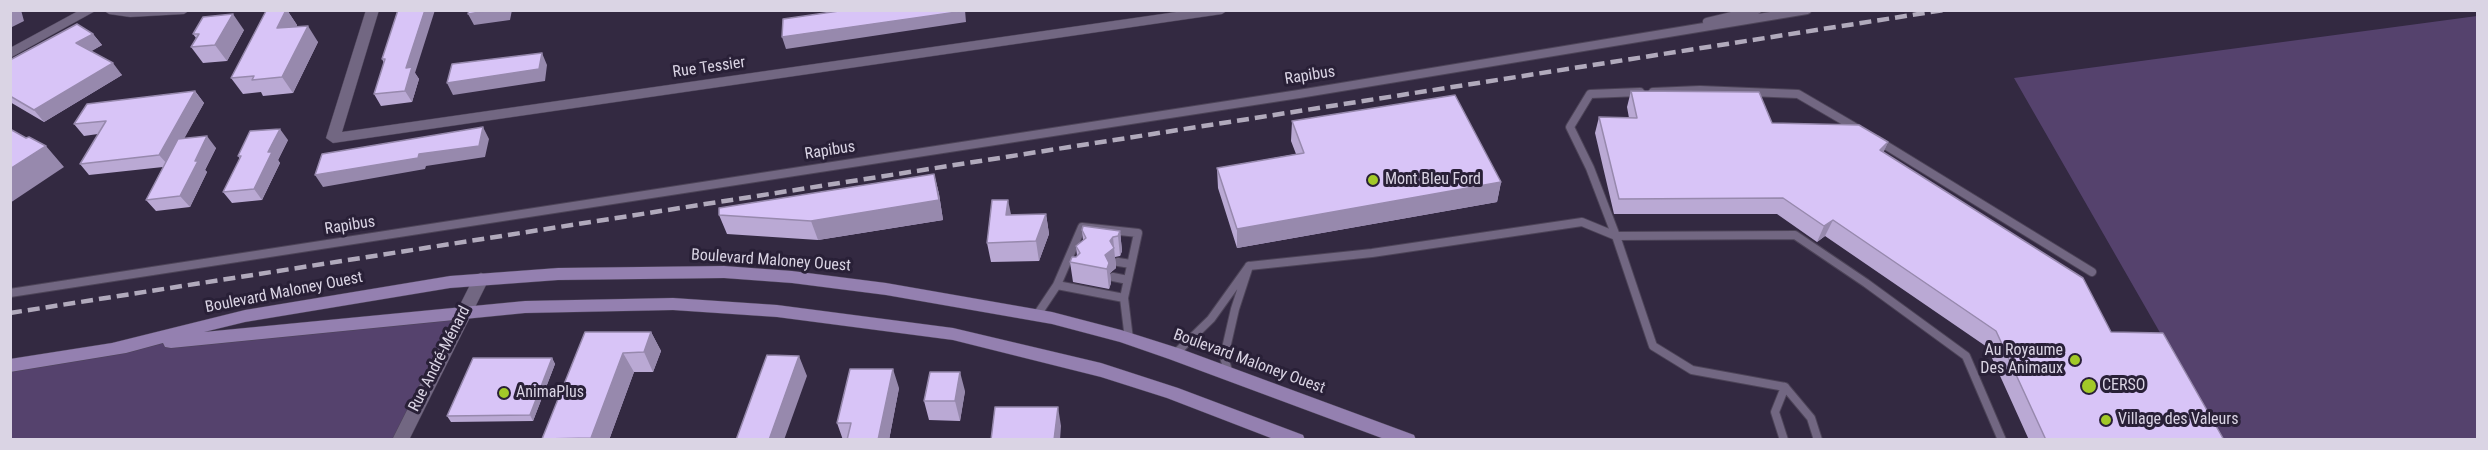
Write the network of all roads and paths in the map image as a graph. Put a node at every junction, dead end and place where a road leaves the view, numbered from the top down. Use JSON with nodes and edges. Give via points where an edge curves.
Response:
{"nodes":[{"id":1,"x":91,"y":10,"type":"edge"},
{"id":2,"x":109,"y":10,"type":"edge"},
{"id":3,"x":184,"y":10,"type":"edge"},
{"id":4,"x":373,"y":10,"type":"edge"},
{"id":5,"x":1222,"y":10,"type":"edge"},
{"id":6,"x":1758,"y":10,"type":"edge"},
{"id":7,"x":1807,"y":10,"type":"edge"},
{"id":8,"x":1654,"y":35,"type":"junction"},
{"id":9,"x":10,"y":54,"type":"edge"},
{"id":10,"x":1863,"y":132,"type":"edge"},
{"id":11,"x":1872,"y":137,"type":"edge"},
{"id":12,"x":1616,"y":236,"type":"junction"},
{"id":13,"x":1070,"y":254,"type":"junction"},
{"id":14,"x":1082,"y":256,"type":"edge"},
{"id":15,"x":1118,"y":262,"type":"dead end"},
{"id":16,"x":1131,"y":264,"type":"junction"},
{"id":17,"x":1249,"y":266,"type":"junction"},
{"id":18,"x":1063,"y":269,"type":"junction"},
{"id":19,"x":1076,"y":271,"type":"edge"},
{"id":20,"x":2092,"y":272,"type":"dead end"},
{"id":21,"x":1113,"y":277,"type":"dead end"},
{"id":22,"x":481,"y":279,"type":"junction"},
{"id":23,"x":1128,"y":280,"type":"junction"},
{"id":24,"x":1057,"y":285,"type":"junction"},
{"id":25,"x":10,"y":293,"type":"edge"},
{"id":26,"x":1124,"y":298,"type":"junction"},
{"id":27,"x":463,"y":312,"type":"junction"},
{"id":28,"x":1037,"y":315,"type":"junction"},
{"id":29,"x":1129,"y":339,"type":"junction"},
{"id":30,"x":116,"y":348,"type":"junction"},
{"id":31,"x":1175,"y":354,"type":"junction"},
{"id":32,"x":10,"y":366,"type":"edge"},
{"id":33,"x":1229,"y":374,"type":"junction"},
{"id":34,"x":1785,"y":387,"type":"junction"},
{"id":35,"x":400,"y":440,"type":"edge"},
{"id":36,"x":1297,"y":440,"type":"edge"},
{"id":37,"x":1408,"y":440,"type":"edge"},
{"id":38,"x":1784,"y":440,"type":"edge"},
{"id":39,"x":1818,"y":440,"type":"edge"},
{"id":40,"x":2002,"y":440,"type":"edge"}],
"edges":[{"from":1,"to":9,"type":"street"},
{"from":2,"to":3,"type":"street"},
{"from":4,"to":5,"type":"street","name":"Rue Tessier","via":[[333,138]]},
{"from":6,"to":8,"type":"lane","name":"Rapibus"},
{"from":7,"to":8,"type":"lane","name":"Rapibus"},
{"from":8,"to":25,"type":"lane","name":"Rapibus","via":[[1299,94]]},
{"from":10,"to":12,"type":"lane","via":[[1798,94],[1700,90],[1590,94],[1570,127]]},
{"from":11,"to":20,"type":"lane"},
{"from":12,"to":17,"type":"lane","via":[[1582,222],[1372,253]]},
{"from":12,"to":34,"type":"lane","via":[[1653,346],[1692,370]]},
{"from":12,"to":40,"type":"lane","via":[[1795,235],[1966,356]]},
{"from":13,"to":14,"type":"lane"},
{"from":13,"to":16,"type":"lane","via":[[1082,227],[1138,233]]},
{"from":13,"to":18,"type":"lane"},
{"from":15,"to":16,"type":"lane"},
{"from":16,"to":23,"type":"lane"},
{"from":17,"to":31,"type":"lane","via":[[1211,319]]},
{"from":17,"to":33,"type":"lane","via":[[1224,357]]},
{"from":18,"to":19,"type":"lane"},
{"from":18,"to":24,"type":"lane"},
{"from":21,"to":23,"type":"lane"},
{"from":22,"to":27,"type":"street","name":"Rue André-Ménard"},
{"from":22,"to":28,"type":"main road","name":"Boulevard Maloney Ouest","via":[[724,272],[886,289]]},
{"from":22,"to":30,"type":"main road","name":"Boulevard Maloney Ouest","via":[[245,316]]},
{"from":23,"to":26,"type":"lane"},
{"from":24,"to":26,"type":"lane"},
{"from":24,"to":28,"type":"lane"},
{"from":26,"to":29,"type":"lane"},
{"from":27,"to":30,"type":"main road","name":"Boulevard Maloney Ouest"},
{"from":27,"to":35,"type":"street","name":"Rue André-Ménard"},
{"from":27,"to":36,"type":"main road","name":"Boulevard Maloney Ouest","via":[[672,304],[777,311],[941,333],[1011,346],[1101,370]]},
{"from":28,"to":29,"type":"main road","name":"Boulevard Maloney Ouest"},
{"from":29,"to":31,"type":"main road","name":"Boulevard Maloney Ouest"},
{"from":30,"to":32,"type":"main road","name":"Boulevard Maloney Ouest"},
{"from":31,"to":33,"type":"main road","name":"Boulevard Maloney Ouest"},
{"from":33,"to":37,"type":"main road","name":"Boulevard Maloney Ouest"},
{"from":34,"to":38,"type":"lane","via":[[1775,412]]},
{"from":34,"to":39,"type":"lane","via":[[1811,418]]}]}
